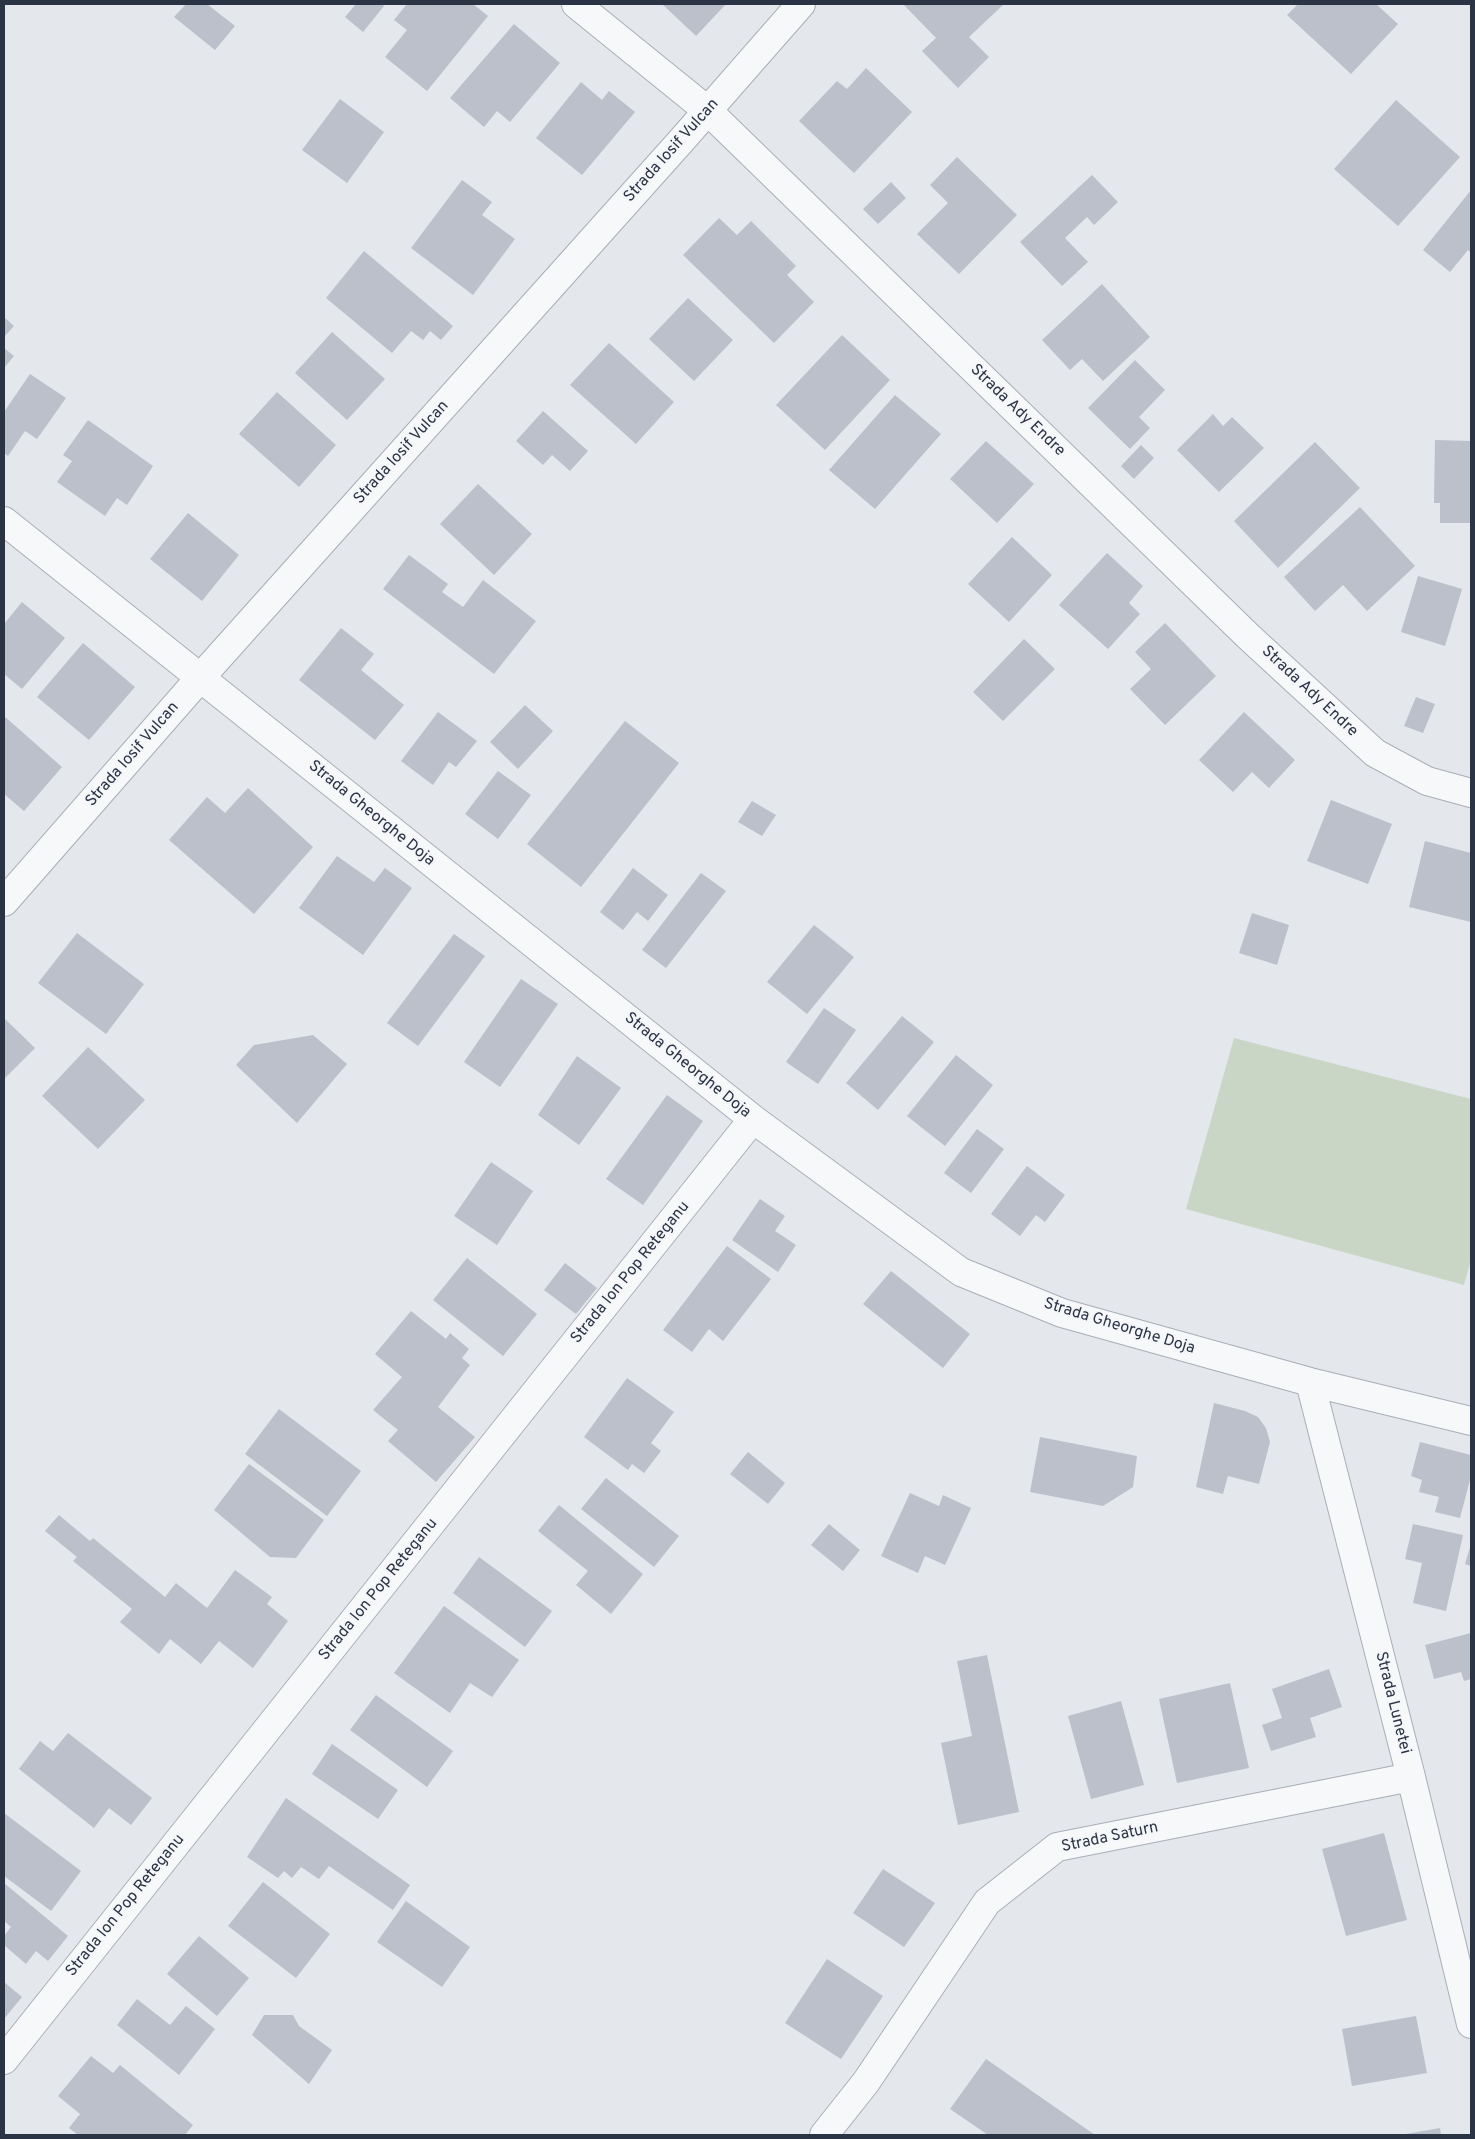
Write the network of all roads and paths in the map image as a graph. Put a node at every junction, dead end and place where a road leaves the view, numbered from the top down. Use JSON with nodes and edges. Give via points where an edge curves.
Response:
{"nodes":[{"id":1,"x":576,"y":4,"type":"edge"},
{"id":2,"x":801,"y":4,"type":"edge"},
{"id":3,"x":708,"y":111,"type":"junction"},
{"id":4,"x":4,"y":521,"type":"edge"},
{"id":5,"x":200,"y":678,"type":"junction"},
{"id":6,"x":1471,"y":793,"type":"edge"},
{"id":7,"x":4,"y":902,"type":"edge"},
{"id":8,"x":753,"y":1119,"type":"junction"},
{"id":9,"x":1310,"y":1382,"type":"junction"},
{"id":10,"x":1471,"y":1421,"type":"edge"},
{"id":11,"x":1411,"y":1777,"type":"junction"},
{"id":12,"x":1471,"y":2024,"type":"edge"},
{"id":13,"x":4,"y":2060,"type":"edge"},
{"id":14,"x":824,"y":2135,"type":"edge"}],
"edges":[{"from":1,"to":3,"type":"street","name":"Strada Ady Endre"},
{"from":2,"to":3,"type":"street","name":"Strada Iosif Vulcan"},
{"from":3,"to":5,"type":"street","name":"Strada Iosif Vulcan"},
{"from":3,"to":6,"type":"street","name":"Strada Ady Endre","via":[[1249,637],[1375,753],[1427,781]]},
{"from":4,"to":5,"type":"street","name":"Strada Gheorghe Doja"},
{"from":5,"to":7,"type":"street","name":"Strada Iosif Vulcan"},
{"from":5,"to":8,"type":"street","name":"Strada Gheorghe Doja"},
{"from":8,"to":9,"type":"street","name":"Strada Gheorghe Doja","via":[[961,1272],[1062,1313]]},
{"from":8,"to":13,"type":"street","name":"Strada Ion Pop Reteganu"},
{"from":9,"to":10,"type":"street","name":"Strada Gheorghe Doja"},
{"from":9,"to":11,"type":"street","name":"Strada Lunetei"},
{"from":11,"to":12,"type":"street","name":"Strada Lunetei"},
{"from":11,"to":14,"type":"street","name":"Strada Saturn","via":[[1057,1848],[987,1902],[866,2082]]}]}
